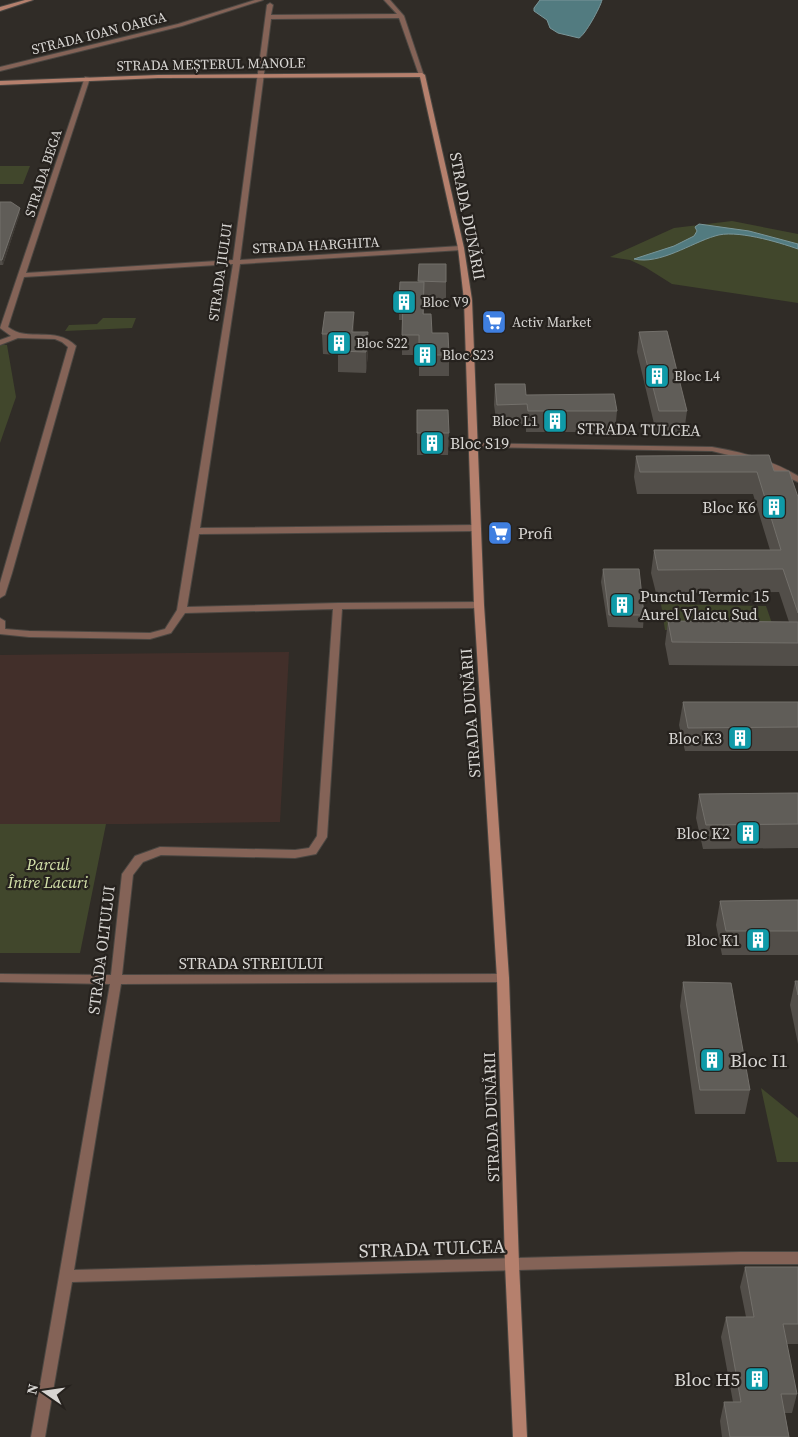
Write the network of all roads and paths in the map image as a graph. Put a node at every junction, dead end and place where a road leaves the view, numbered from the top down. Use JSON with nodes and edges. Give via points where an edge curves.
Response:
{"nodes":[{"id":1,"x":30,"y":0,"type":"edge"},
{"id":2,"x":260,"y":0,"type":"edge"},
{"id":3,"x":387,"y":0,"type":"edge"},
{"id":4,"x":270,"y":5,"type":"dead end"},
{"id":5,"x":0,"y":9,"type":"edge"},
{"id":6,"x":401,"y":16,"type":"junction"},
{"id":7,"x":268,"y":17,"type":"junction"},
{"id":8,"x":0,"y":69,"type":"edge"},
{"id":9,"x":262,"y":75,"type":"junction"},
{"id":10,"x":422,"y":75,"type":"junction"},
{"id":11,"x":87,"y":78,"type":"junction"},
{"id":12,"x":0,"y":83,"type":"edge"},
{"id":13,"x":461,"y":248,"type":"junction"},
{"id":14,"x":236,"y":262,"type":"junction"},
{"id":15,"x":22,"y":275,"type":"junction"},
{"id":16,"x":18,"y":335,"type":"junction"},
{"id":17,"x":0,"y":343,"type":"edge"},
{"id":18,"x":473,"y":445,"type":"junction"},
{"id":19,"x":798,"y":479,"type":"edge"},
{"id":20,"x":476,"y":528,"type":"junction"},
{"id":21,"x":194,"y":531,"type":"junction"},
{"id":22,"x":0,"y":595,"type":"edge"},
{"id":23,"x":478,"y":605,"type":"junction"},
{"id":24,"x":338,"y":606,"type":"junction"},
{"id":25,"x":182,"y":610,"type":"junction"},
{"id":26,"x":0,"y":621,"type":"edge"},
{"id":27,"x":0,"y":631,"type":"edge"},
{"id":28,"x":0,"y":978,"type":"edge"},
{"id":29,"x":503,"y":978,"type":"junction"},
{"id":30,"x":116,"y":980,"type":"junction"},
{"id":31,"x":798,"y":1258,"type":"edge"},
{"id":32,"x":512,"y":1264,"type":"junction"},
{"id":33,"x":67,"y":1276,"type":"junction"},
{"id":34,"x":38,"y":1437,"type":"edge"},
{"id":35,"x":520,"y":1437,"type":"edge"}],
"edges":[{"from":1,"to":5,"type":"street"},
{"from":2,"to":8,"type":"street","name":"STRADA IOAN OARGA","via":[[180,25]]},
{"from":3,"to":6,"type":"street","name":"STRADA DUNĂRII"},
{"from":4,"to":7,"type":"street","name":"STRADA JIULUI"},
{"from":6,"to":7,"type":"street"},
{"from":6,"to":10,"type":"street","name":"STRADA DUNĂRII"},
{"from":7,"to":9,"type":"street","name":"STRADA JIULUI"},
{"from":9,"to":10,"type":"street","name":"STRADA MEȘTERUL MANOLE"},
{"from":9,"to":11,"type":"street","name":"STRADA MEȘTERUL MANOLE"},
{"from":9,"to":14,"type":"street","name":"STRADA JIULUI"},
{"from":10,"to":13,"type":"street","name":"STRADA DUNĂRII"},
{"from":11,"to":12,"type":"street","name":"STRADA MEȘTERUL MANOLE"},
{"from":11,"to":15,"type":"street","name":"STRADA BEGA"},
{"from":13,"to":14,"type":"street","name":"STRADA HARGHITA"},
{"from":13,"to":18,"type":"street","name":"STRADA DUNĂRII","via":[[468,300]]},
{"from":14,"to":15,"type":"street","name":"STRADA HARGHITA"},
{"from":14,"to":21,"type":"street","name":"STRADA JIULUI"},
{"from":15,"to":16,"type":"street","name":"STRADA BEGA","via":[[4,328],[8,333]]},
{"from":16,"to":17,"type":"street"},
{"from":16,"to":22,"type":"street","via":[[58,337],[72,346]]},
{"from":18,"to":19,"type":"street","name":"STRADA TULCEA","via":[[712,448],[750,456]]},
{"from":18,"to":20,"type":"street","name":"STRADA DUNĂRII"},
{"from":20,"to":21,"type":"street"},
{"from":20,"to":23,"type":"street","name":"STRADA DUNĂRII"},
{"from":21,"to":25,"type":"street","name":"STRADA JIULUI"},
{"from":23,"to":24,"type":"street"},
{"from":23,"to":29,"type":"street","name":"STRADA DUNĂRII"},
{"from":24,"to":25,"type":"street"},
{"from":24,"to":30,"type":"street","name":"STRADA OLTULUI","via":[[322,837],[312,851],[295,854],[160,851],[139,859],[128,874]]},
{"from":25,"to":27,"type":"street","via":[[168,631],[150,636]]},
{"from":26,"to":27,"type":"street"},
{"from":28,"to":30,"type":"street","name":"STRADA STREIULUI"},
{"from":29,"to":30,"type":"street","name":"STRADA STREIULUI"},
{"from":29,"to":32,"type":"street","name":"STRADA DUNĂRII"},
{"from":30,"to":33,"type":"street","name":"STRADA OLTULUI"},
{"from":31,"to":32,"type":"street","name":"STRADA TULCEA"},
{"from":32,"to":33,"type":"street","name":"STRADA TULCEA"},
{"from":32,"to":35,"type":"street","name":"STRADA DUNĂRII"},
{"from":33,"to":34,"type":"street","name":"STRADA OLTULUI"}]}
